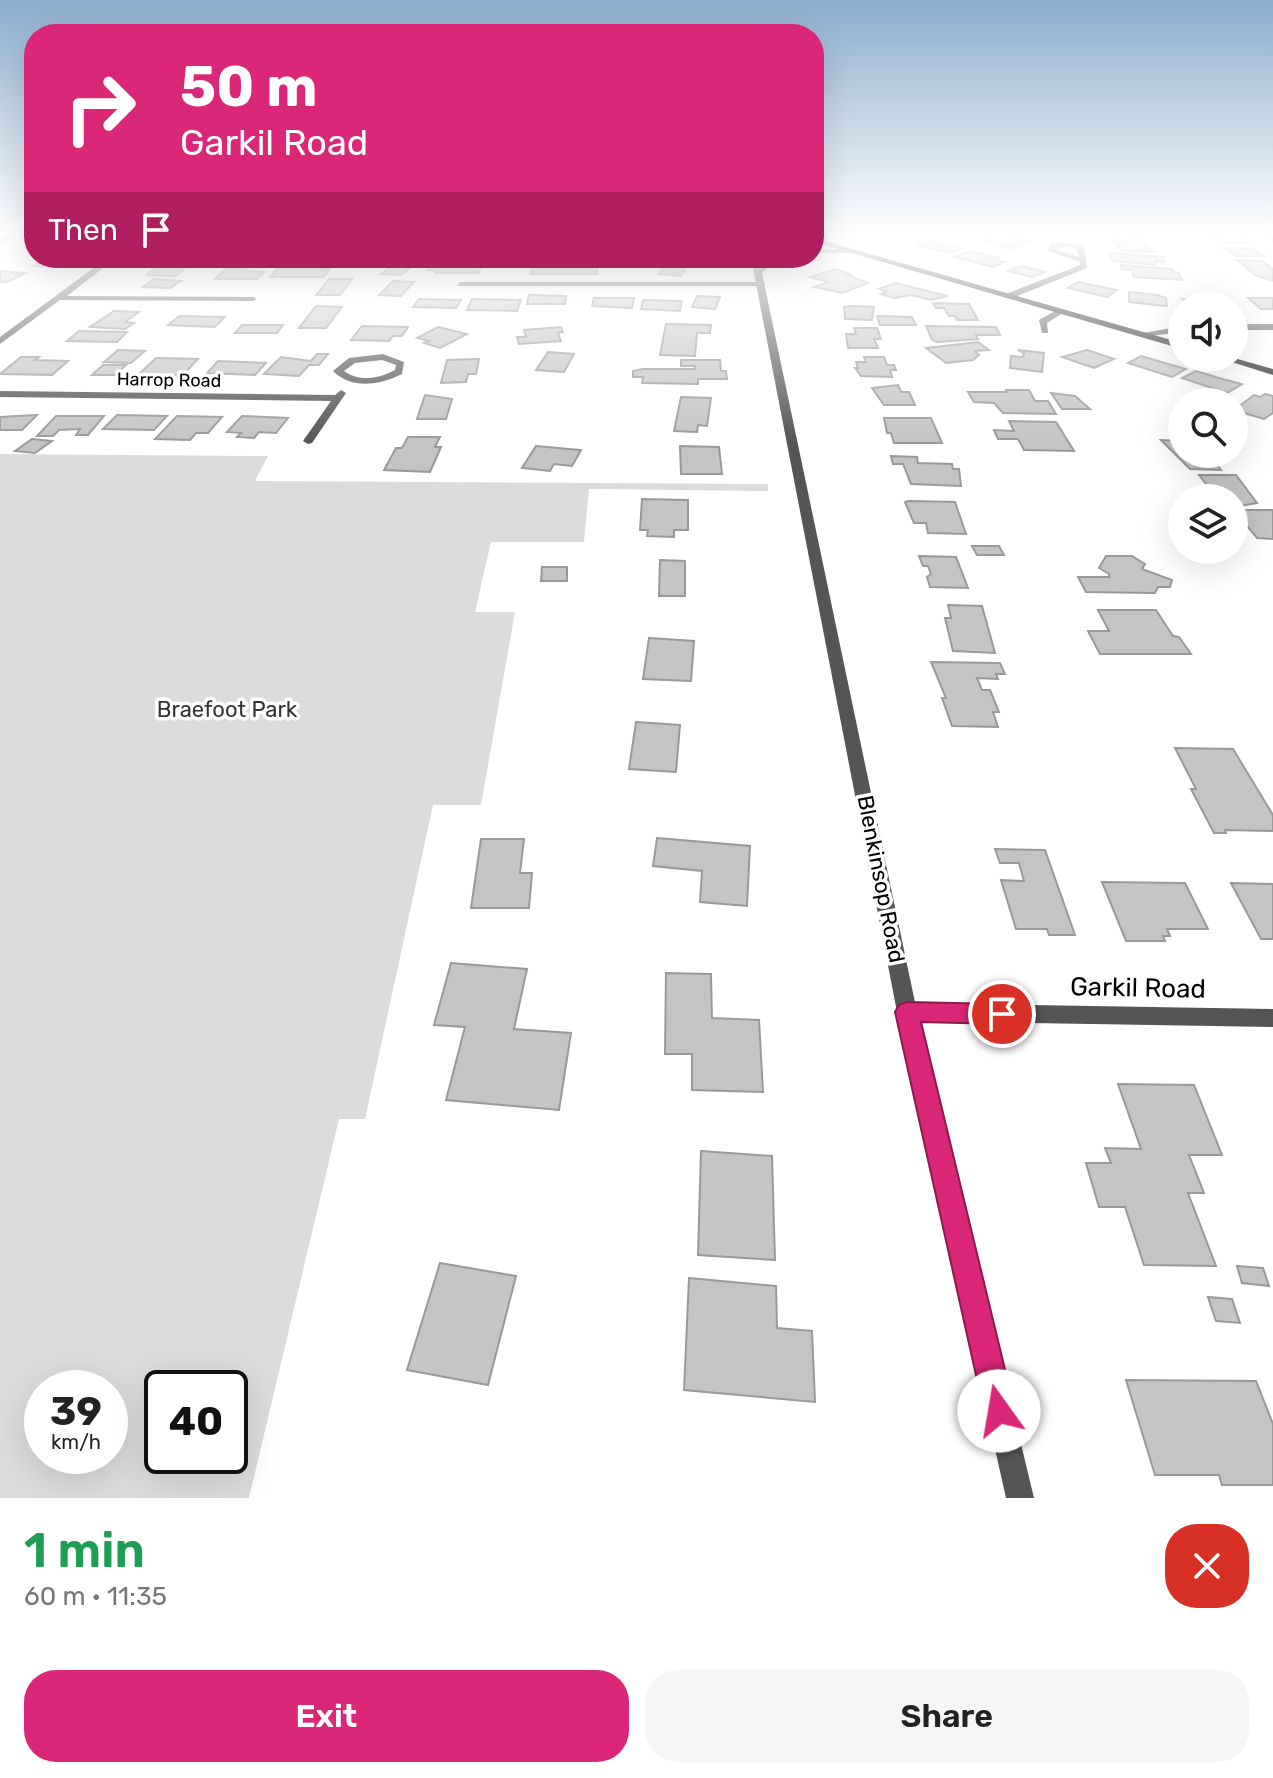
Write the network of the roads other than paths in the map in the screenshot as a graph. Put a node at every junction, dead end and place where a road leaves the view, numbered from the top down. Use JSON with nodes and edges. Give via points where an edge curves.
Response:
{"nodes":[{"id":1,"x":52,"y":304,"type":"edge"},
{"id":2,"x":765,"y":304,"type":"edge"},
{"id":3,"x":1037,"y":304,"type":"edge"},
{"id":4,"x":1062,"y":311,"type":"junction"},
{"id":5,"x":1248,"y":327,"type":"edge"},
{"id":6,"x":1273,"y":327,"type":"edge"},
{"id":7,"x":1045,"y":331,"type":"dead end"},
{"id":8,"x":1168,"y":331,"type":"edge"},
{"id":9,"x":1142,"y":334,"type":"junction"},
{"id":10,"x":0,"y":341,"type":"edge"},
{"id":11,"x":1168,"y":342,"type":"edge"},
{"id":12,"x":1248,"y":365,"type":"edge"},
{"id":13,"x":1273,"y":372,"type":"edge"},
{"id":14,"x":355,"y":380,"type":"junction"},
{"id":15,"x":0,"y":394,"type":"edge"},
{"id":16,"x":337,"y":398,"type":"junction"},
{"id":17,"x":308,"y":441,"type":"dead end"},
{"id":18,"x":907,"y":1012,"type":"junction"},
{"id":19,"x":1273,"y":1018,"type":"edge"},
{"id":20,"x":1020,"y":1498,"type":"edge"}],
"edges":[{"from":1,"to":10,"type":"street"},
{"from":2,"to":18,"type":"street","name":"Blenkinsop Road"},
{"from":3,"to":4,"type":"main road"},
{"from":4,"to":7,"type":"street","via":[[1042,322]]},
{"from":4,"to":9,"type":"main road"},
{"from":5,"to":6,"type":"street"},
{"from":8,"to":9,"type":"street"},
{"from":9,"to":11,"type":"main road"},
{"from":12,"to":13,"type":"main road"},
{"from":14,"to":14,"type":"street","via":[[393,375],[401,364],[373,357],[339,367],[340,375]]},
{"from":14,"to":16,"type":"street"},
{"from":15,"to":16,"type":"street","name":"Harrop Road"},
{"from":16,"to":17,"type":"street"},
{"from":18,"to":19,"type":"street","name":"Garkil Road"},
{"from":18,"to":20,"type":"street","name":"Blenkinsop Road"}]}
